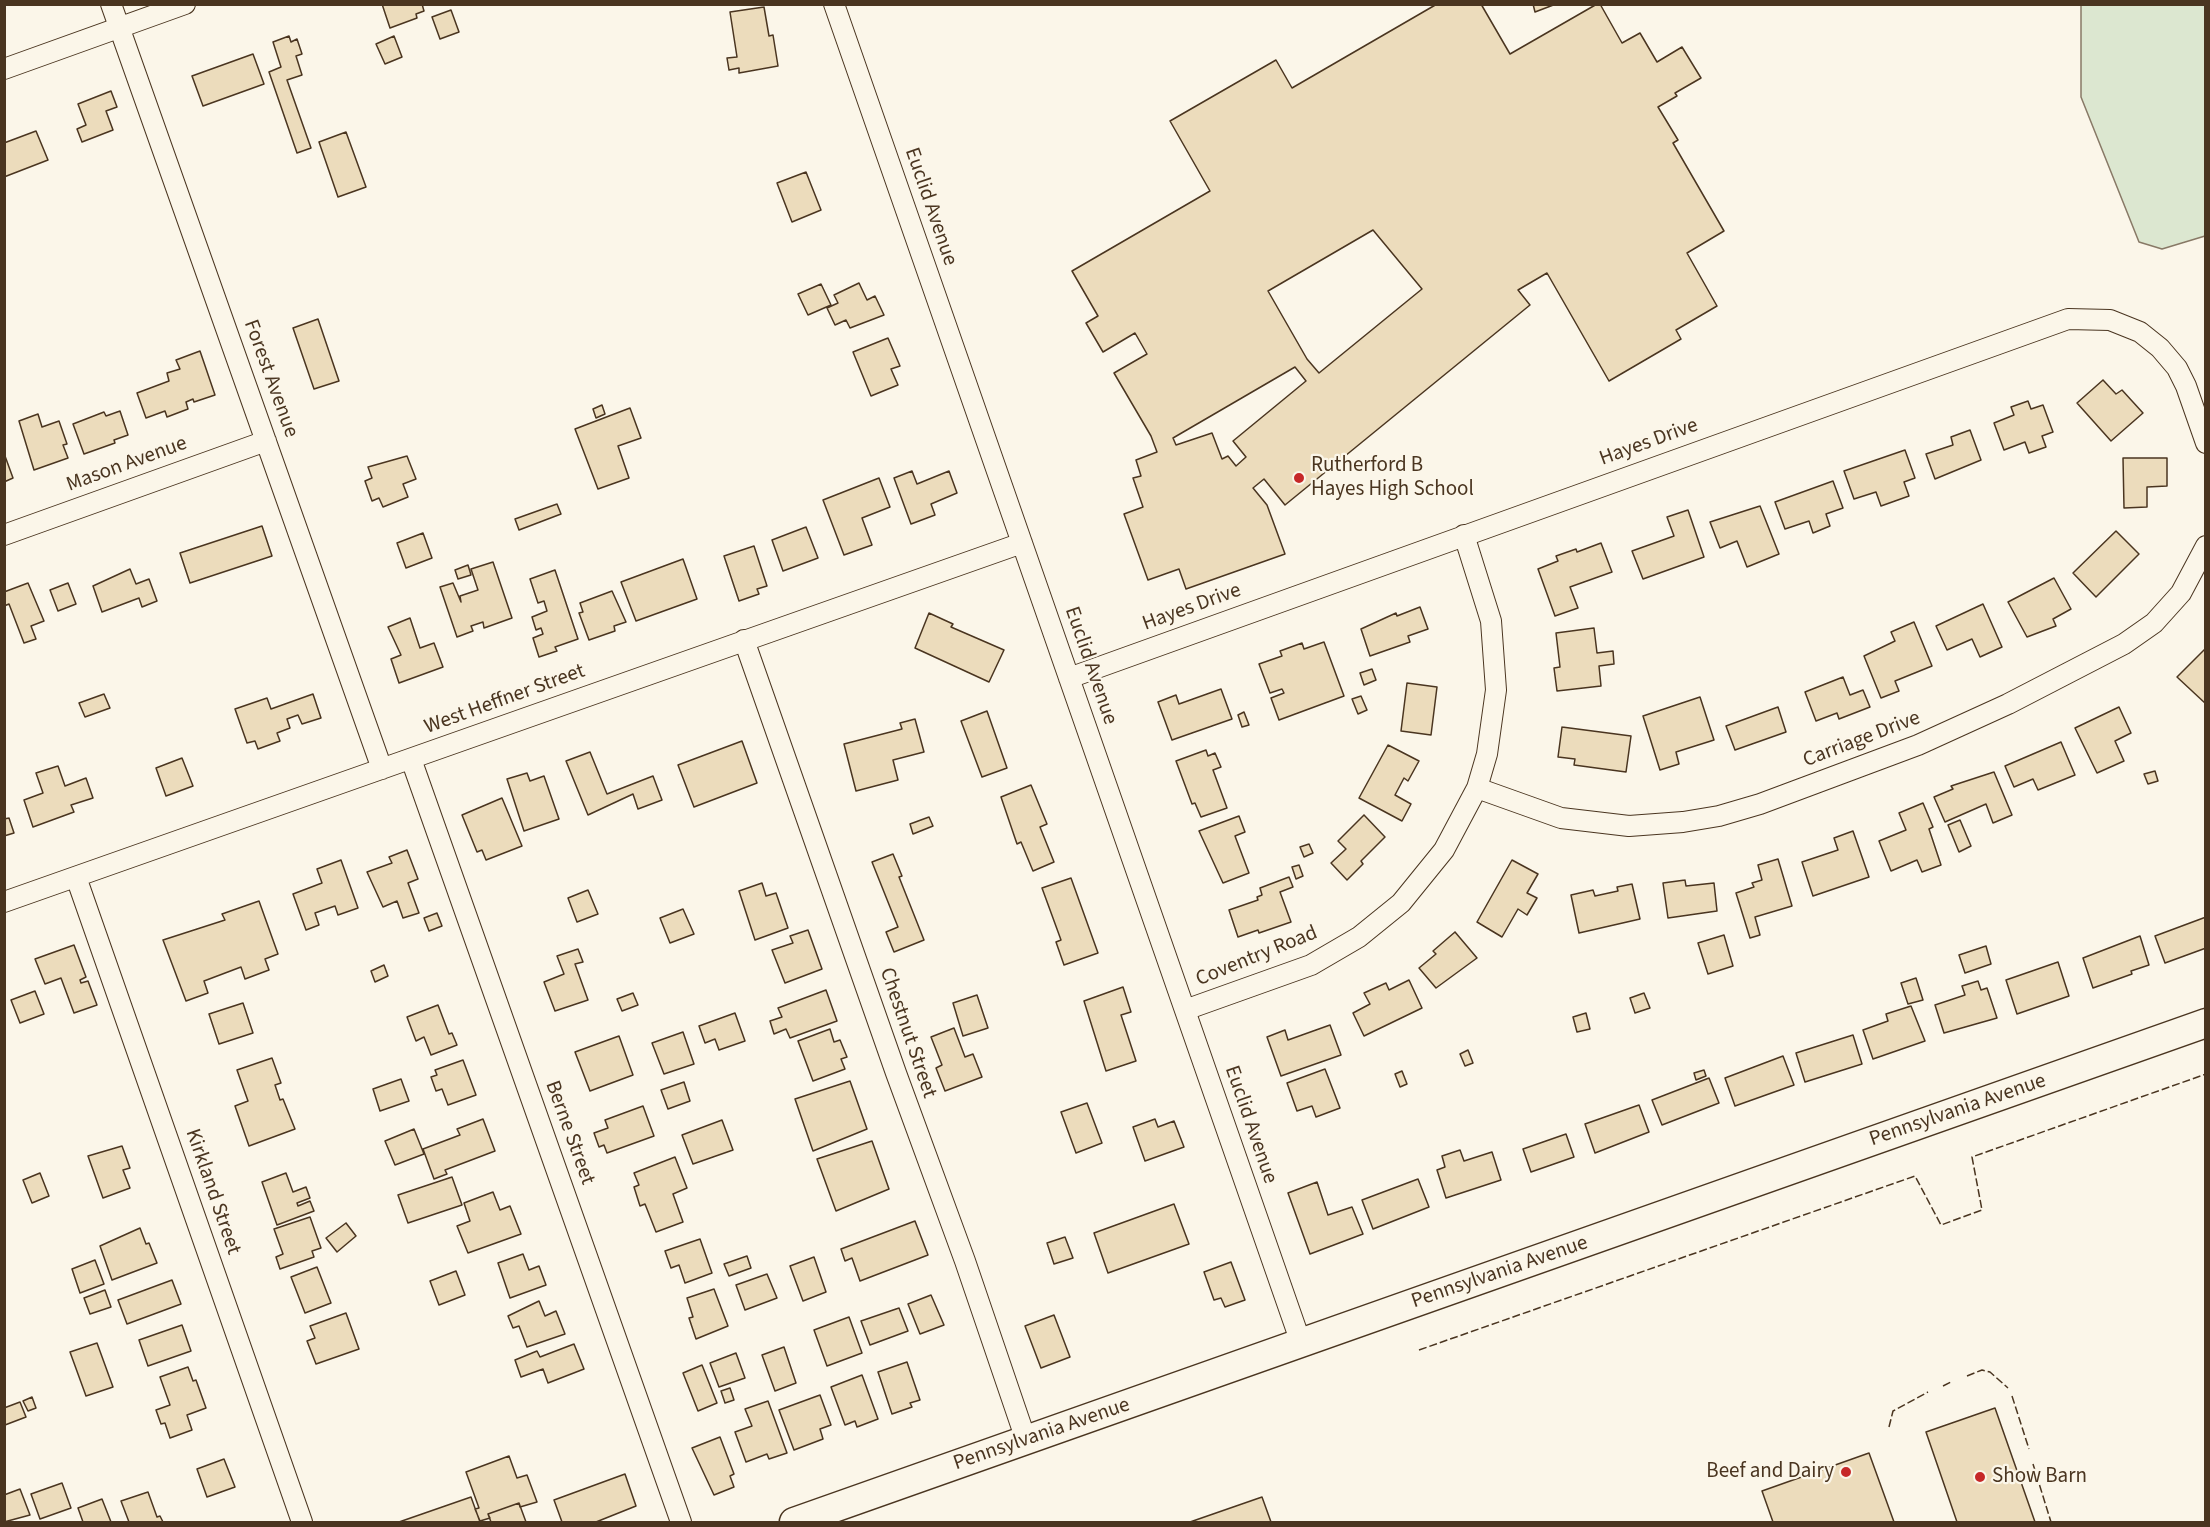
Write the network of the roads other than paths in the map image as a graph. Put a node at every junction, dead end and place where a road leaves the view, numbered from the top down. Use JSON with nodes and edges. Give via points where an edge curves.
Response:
{"nodes":[{"id":1,"x":111,"y":4,"type":"edge"},
{"id":2,"x":185,"y":4,"type":"edge"},
{"id":3,"x":834,"y":4,"type":"edge"},
{"id":4,"x":120,"y":28,"type":"junction"},
{"id":5,"x":4,"y":69,"type":"edge"},
{"id":6,"x":2203,"y":434,"type":"edge"},
{"id":7,"x":266,"y":441,"type":"junction"},
{"id":8,"x":4,"y":535,"type":"edge"},
{"id":9,"x":1464,"y":535,"type":"junction"},
{"id":10,"x":1022,"y":543,"type":"junction"},
{"id":11,"x":2205,"y":546,"type":"edge"},
{"id":12,"x":744,"y":640,"type":"junction"},
{"id":13,"x":1069,"y":678,"type":"junction"},
{"id":14,"x":411,"y":759,"type":"junction"},
{"id":15,"x":382,"y":769,"type":"junction"},
{"id":16,"x":1477,"y":788,"type":"junction"},
{"id":17,"x":76,"y":877,"type":"junction"},
{"id":18,"x":4,"y":902,"type":"edge"},
{"id":19,"x":1185,"y":1010,"type":"junction"},
{"id":20,"x":2205,"y":1023,"type":"edge"},
{"id":21,"x":1301,"y":1343,"type":"junction"},
{"id":22,"x":1026,"y":1440,"type":"junction"},
{"id":23,"x":302,"y":1522,"type":"edge"},
{"id":24,"x":681,"y":1522,"type":"edge"},
{"id":25,"x":794,"y":1522,"type":"edge"}],
"edges":[{"from":1,"to":4,"type":"street","name":"Forest Avenue"},
{"from":2,"to":4,"type":"street"},
{"from":3,"to":10,"type":"street","name":"Euclid Avenue"},
{"from":4,"to":5,"type":"street"},
{"from":4,"to":7,"type":"street","name":"Forest Avenue"},
{"from":6,"to":9,"type":"street","name":"Hayes Drive","via":[[2186,386],[2160,348],[2140,332],[2110,320],[2068,319]]},
{"from":7,"to":8,"type":"street","name":"Mason Avenue"},
{"from":7,"to":15,"type":"street","name":"Forest Avenue"},
{"from":9,"to":13,"type":"street","name":"Hayes Drive"},
{"from":9,"to":16,"type":"street","name":"Coventry Road","via":[[1481,584],[1494,644],[1493,724]]},
{"from":10,"to":12,"type":"street","name":"West Heffner Street"},
{"from":10,"to":13,"type":"street","name":"Euclid Avenue"},
{"from":11,"to":16,"type":"street","name":"Carriage Drive","via":[[2181,594],[2154,623],[2124,644],[1918,745],[1760,804],[1683,822],[1612,825],[1561,818]]},
{"from":12,"to":14,"type":"street","name":"West Heffner Street"},
{"from":12,"to":22,"type":"street","name":"Chestnut Street"},
{"from":13,"to":19,"type":"street","name":"Euclid Avenue"},
{"from":14,"to":15,"type":"street","name":"West Heffner Street"},
{"from":14,"to":24,"type":"street","name":"Berne Street"},
{"from":15,"to":17,"type":"street","name":"West Heffner Street"},
{"from":16,"to":19,"type":"street","name":"Coventry Road","via":[[1431,869],[1401,903],[1359,937],[1311,965]]},
{"from":17,"to":18,"type":"street","name":"West Heffner Street"},
{"from":17,"to":23,"type":"street","name":"Kirkland Street"},
{"from":19,"to":21,"type":"street","name":"Euclid Avenue"},
{"from":20,"to":21,"type":"street","name":"Pennsylvania Avenue"},
{"from":21,"to":22,"type":"street","name":"Pennsylvania Avenue"},
{"from":22,"to":25,"type":"street","name":"Pennsylvania Avenue"}]}
